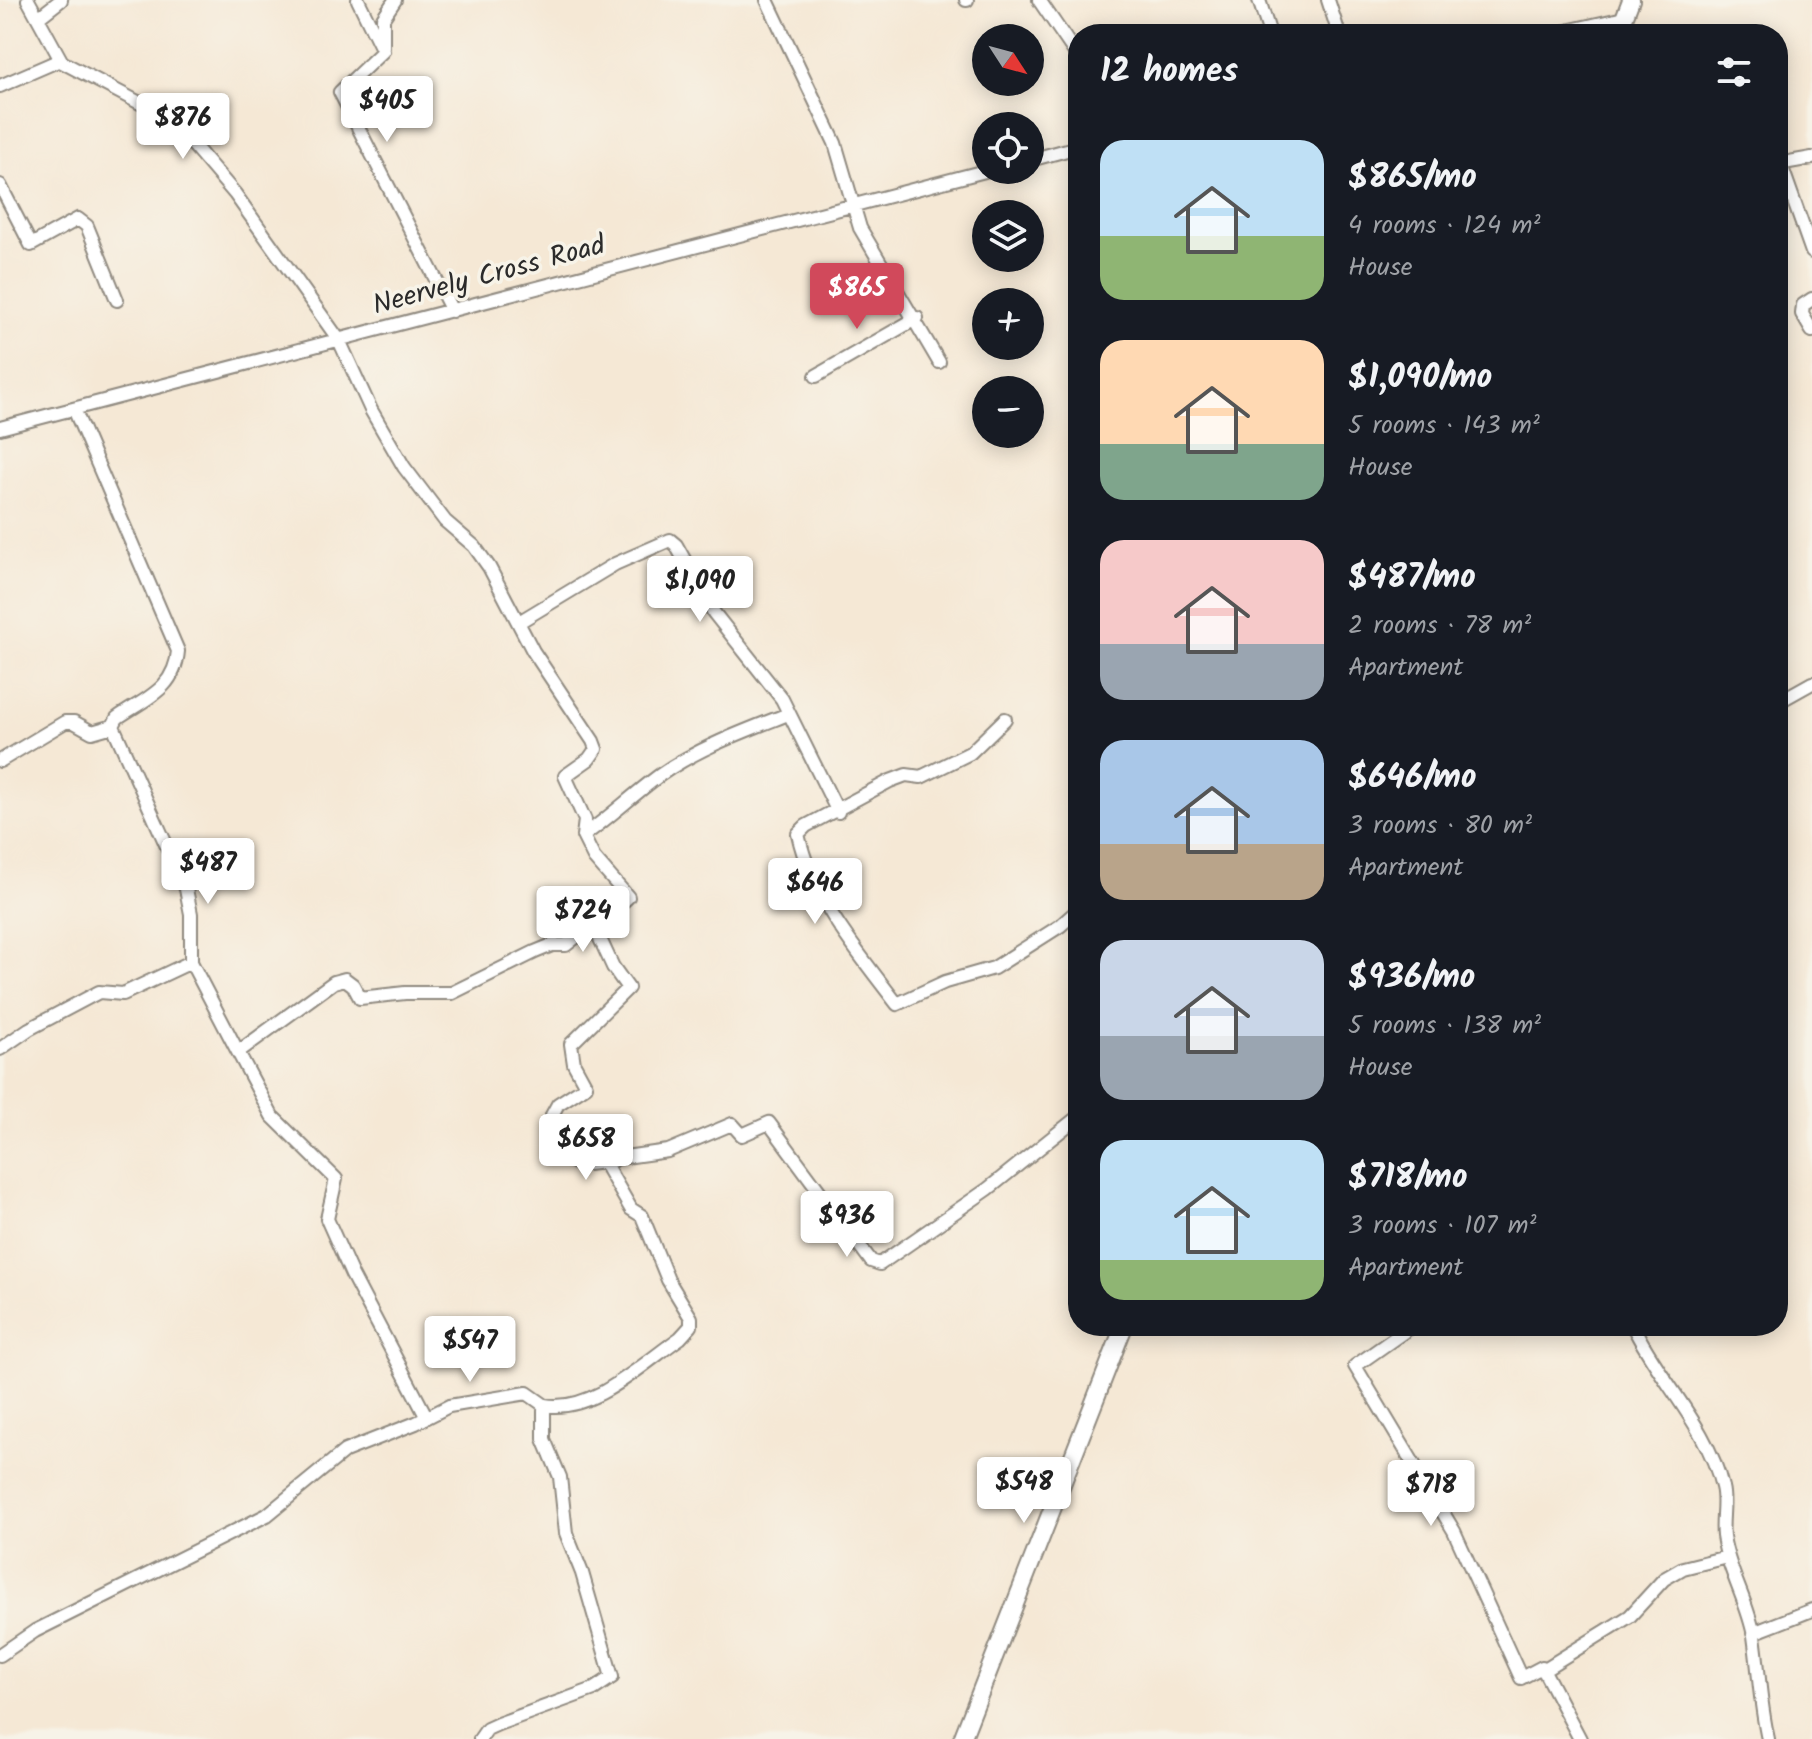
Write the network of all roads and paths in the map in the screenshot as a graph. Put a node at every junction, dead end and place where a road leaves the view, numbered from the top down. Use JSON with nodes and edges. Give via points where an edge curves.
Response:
{"nodes":[{"id":1,"x":28,"y":0,"type":"edge"},
{"id":2,"x":61,"y":0,"type":"edge"},
{"id":3,"x":358,"y":0,"type":"edge"},
{"id":4,"x":395,"y":0,"type":"edge"},
{"id":5,"x":767,"y":0,"type":"edge"},
{"id":6,"x":1039,"y":0,"type":"edge"},
{"id":7,"x":1259,"y":0,"type":"edge"},
{"id":8,"x":1328,"y":0,"type":"edge"},
{"id":9,"x":1631,"y":0,"type":"edge"},
{"id":10,"x":38,"y":18,"type":"junction"},
{"id":11,"x":1267,"y":24,"type":"edge"},
{"id":12,"x":1336,"y":24,"type":"edge"},
{"id":13,"x":1622,"y":24,"type":"edge"},
{"id":14,"x":1068,"y":42,"type":"edge"},
{"id":15,"x":383,"y":51,"type":"junction"},
{"id":16,"x":60,"y":60,"type":"junction"},
{"id":17,"x":0,"y":86,"type":"edge"},
{"id":18,"x":1068,"y":150,"type":"edge"},
{"id":19,"x":1044,"y":156,"type":"edge"},
{"id":20,"x":1812,"y":158,"type":"edge"},
{"id":21,"x":1788,"y":162,"type":"edge"},
{"id":22,"x":972,"y":174,"type":"edge"},
{"id":23,"x":0,"y":185,"type":"edge"},
{"id":24,"x":1788,"y":188,"type":"edge"},
{"id":25,"x":853,"y":206,"type":"junction"},
{"id":26,"x":1812,"y":252,"type":"edge"},
{"id":27,"x":1812,"y":299,"type":"edge"},
{"id":28,"x":117,"y":300,"type":"dead end"},
{"id":29,"x":452,"y":311,"type":"junction"},
{"id":30,"x":917,"y":318,"type":"junction"},
{"id":31,"x":1812,"y":331,"type":"edge"},
{"id":32,"x":339,"y":340,"type":"junction"},
{"id":33,"x":939,"y":362,"type":"dead end"},
{"id":34,"x":816,"y":376,"type":"dead end"},
{"id":35,"x":74,"y":409,"type":"junction"},
{"id":36,"x":0,"y":428,"type":"edge"},
{"id":37,"x":519,"y":622,"type":"junction"},
{"id":38,"x":1808,"y":686,"type":"edge"},
{"id":39,"x":1788,"y":697,"type":"edge"},
{"id":40,"x":1812,"y":703,"type":"edge"},
{"id":41,"x":788,"y":714,"type":"junction"},
{"id":42,"x":1005,"y":719,"type":"dead end"},
{"id":43,"x":113,"y":726,"type":"junction"},
{"id":44,"x":0,"y":761,"type":"edge"},
{"id":45,"x":838,"y":812,"type":"junction"},
{"id":46,"x":583,"y":836,"type":"junction"},
{"id":47,"x":1068,"y":919,"type":"edge"},
{"id":48,"x":595,"y":928,"type":"junction"},
{"id":49,"x":191,"y":962,"type":"junction"},
{"id":50,"x":0,"y":1049,"type":"edge"},
{"id":51,"x":238,"y":1052,"type":"junction"},
{"id":52,"x":1068,"y":1125,"type":"edge"},
{"id":53,"x":605,"y":1164,"type":"junction"},
{"id":54,"x":1120,"y":1336,"type":"edge"},
{"id":55,"x":1398,"y":1336,"type":"edge"},
{"id":56,"x":1638,"y":1336,"type":"edge"},
{"id":57,"x":544,"y":1405,"type":"junction"},
{"id":58,"x":426,"y":1416,"type":"junction"},
{"id":59,"x":1727,"y":1557,"type":"junction"},
{"id":60,"x":1812,"y":1610,"type":"edge"},
{"id":61,"x":1753,"y":1633,"type":"junction"},
{"id":62,"x":0,"y":1655,"type":"edge"},
{"id":63,"x":1543,"y":1670,"type":"junction"},
{"id":64,"x":480,"y":1739,"type":"edge"},
{"id":65,"x":962,"y":1739,"type":"edge"},
{"id":66,"x":1580,"y":1739,"type":"edge"},
{"id":67,"x":1768,"y":1739,"type":"edge"}],
"edges":[{"from":1,"to":10,"type":"street"},
{"from":2,"to":10,"type":"street"},
{"from":3,"to":15,"type":"street"},
{"from":4,"to":15,"type":"street","via":[[383,18]]},
{"from":5,"to":25,"type":"street","via":[[835,143]]},
{"from":6,"to":14,"type":"street"},
{"from":7,"to":11,"type":"street"},
{"from":8,"to":12,"type":"street"},
{"from":9,"to":13,"type":"main road"},
{"from":10,"to":16,"type":"street"},
{"from":15,"to":29,"type":"street","via":[[340,92]]},
{"from":16,"to":17,"type":"street"},
{"from":16,"to":32,"type":"street","via":[[172,120],[235,194]]},
{"from":18,"to":19,"type":"street"},
{"from":20,"to":21,"type":"street"},
{"from":22,"to":25,"type":"street","name":"Neervely Cross Road"},
{"from":23,"to":28,"type":"street","via":[[31,245],[78,219],[87,226]]},
{"from":24,"to":26,"type":"street"},
{"from":25,"to":29,"type":"street","name":"Neervely Cross Road"},
{"from":25,"to":30,"type":"street","via":[[860,228]]},
{"from":27,"to":31,"type":"street","via":[[1803,305],[1802,314]]},
{"from":29,"to":32,"type":"street","name":"Neervely Cross Road"},
{"from":30,"to":33,"type":"street"},
{"from":30,"to":34,"type":"street"},
{"from":32,"to":35,"type":"street","name":"Neervely Cross Road"},
{"from":32,"to":37,"type":"street","via":[[404,467],[445,521],[482,557]]},
{"from":35,"to":36,"type":"street","name":"Neervely Cross Road"},
{"from":35,"to":43,"type":"street","via":[[178,651],[177,670],[167,685]]},
{"from":37,"to":41,"type":"street","via":[[615,564],[670,540],[714,613],[782,699]]},
{"from":37,"to":46,"type":"street","via":[[596,749],[565,776],[585,820]]},
{"from":38,"to":39,"type":"street"},
{"from":38,"to":40,"type":"street"},
{"from":41,"to":45,"type":"street"},
{"from":41,"to":46,"type":"street","via":[[732,736],[661,774]]},
{"from":42,"to":45,"type":"street","via":[[970,753],[921,777],[890,781]]},
{"from":43,"to":44,"type":"street","via":[[92,732],[65,722]]},
{"from":43,"to":49,"type":"street","via":[[186,889]]},
{"from":45,"to":47,"type":"street","via":[[806,826],[798,834],[801,849],[827,912],[897,1004],[994,968]]},
{"from":46,"to":48,"type":"street","via":[[594,858],[628,897]]},
{"from":48,"to":51,"type":"street","via":[[452,993],[367,999],[345,979],[334,982]]},
{"from":48,"to":53,"type":"street","via":[[628,988],[571,1044],[586,1086],[558,1104],[552,1115],[573,1161]]},
{"from":49,"to":50,"type":"street","via":[[123,994],[99,992]]},
{"from":49,"to":51,"type":"street"},
{"from":51,"to":58,"type":"street","via":[[272,1116],[336,1179],[327,1219]]},
{"from":52,"to":53,"type":"street","via":[[880,1264],[871,1261],[769,1123],[742,1135],[732,1124],[668,1151]]},
{"from":53,"to":57,"type":"street","via":[[631,1209],[642,1216],[691,1326],[593,1397],[572,1405]]},
{"from":54,"to":65,"type":"main road"},
{"from":55,"to":63,"type":"street","via":[[1355,1366],[1454,1531],[1521,1678]]},
{"from":56,"to":59,"type":"street","via":[[1714,1465],[1723,1489]]},
{"from":57,"to":58,"type":"street","via":[[527,1393],[449,1406]]},
{"from":57,"to":64,"type":"street","via":[[544,1439],[560,1477],[566,1533],[612,1677],[594,1689],[487,1729]]},
{"from":58,"to":62,"type":"street","via":[[345,1451],[267,1515],[35,1631]]},
{"from":59,"to":61,"type":"street"},
{"from":59,"to":63,"type":"street","via":[[1683,1568],[1664,1579],[1630,1616]]},
{"from":60,"to":61,"type":"street"},
{"from":61,"to":67,"type":"street"},
{"from":63,"to":66,"type":"street"}]}
